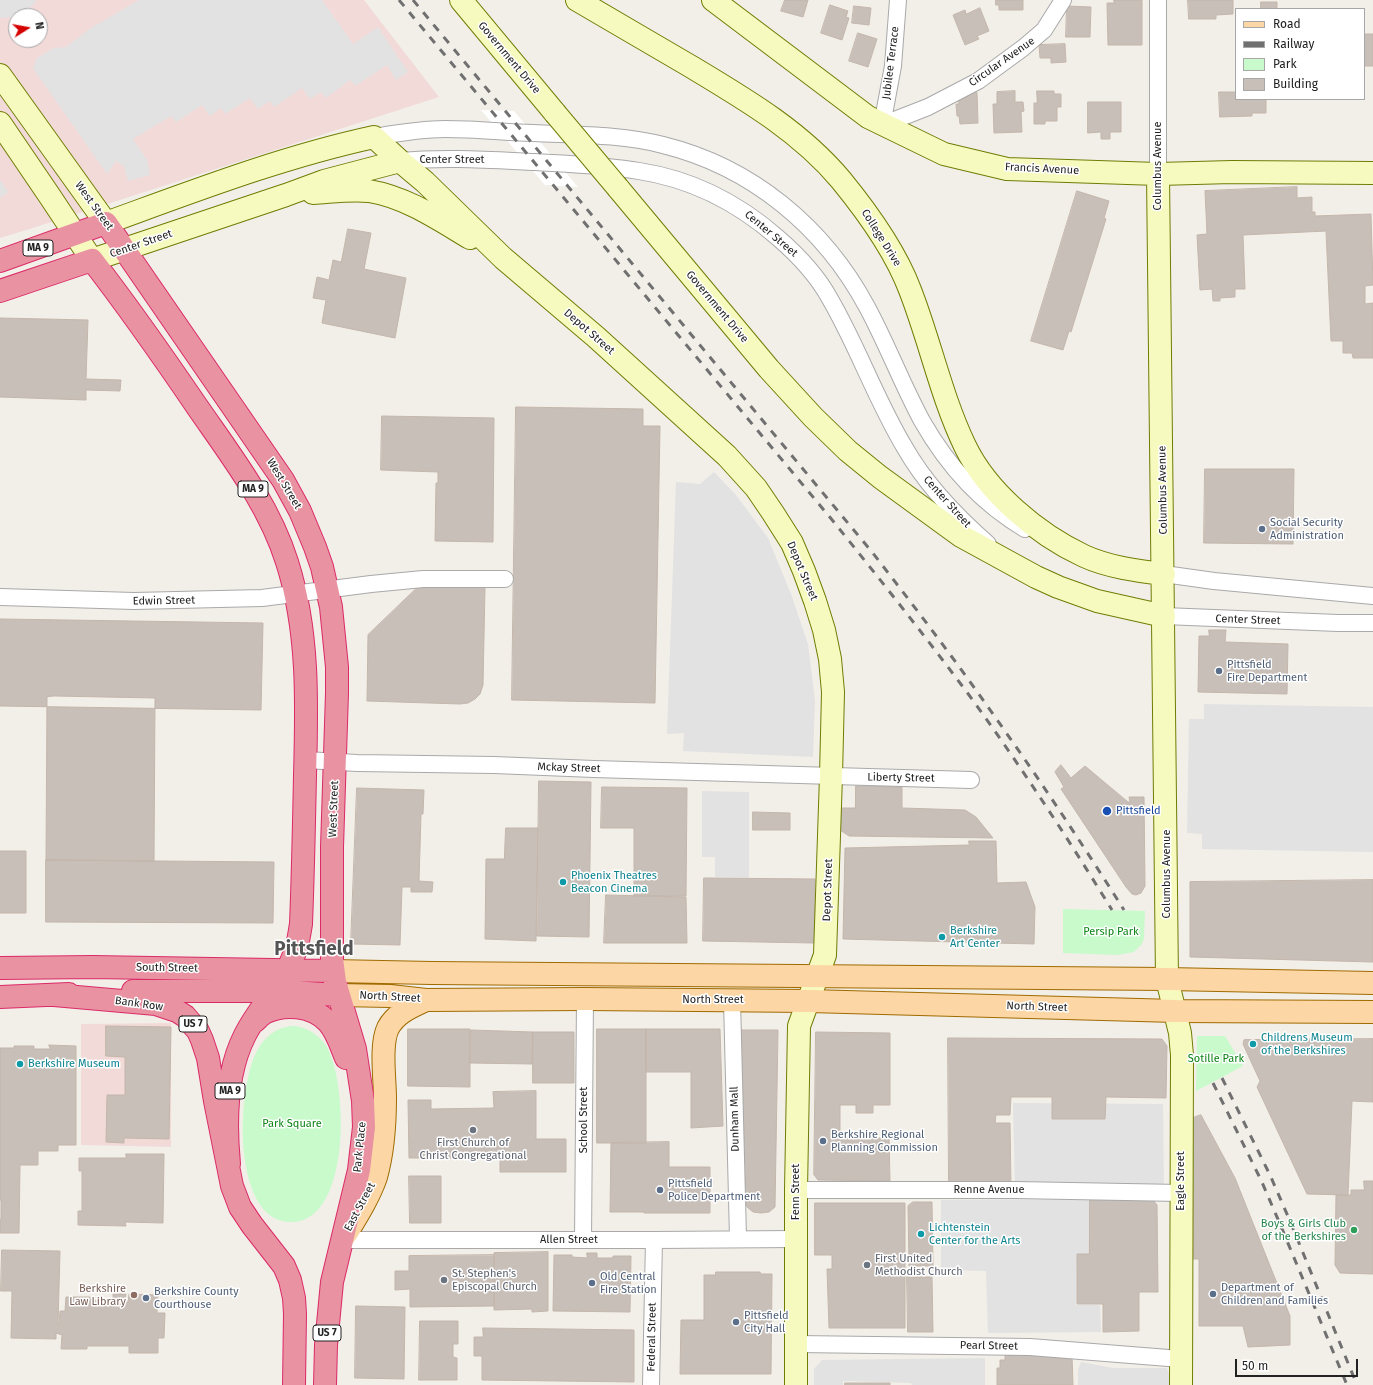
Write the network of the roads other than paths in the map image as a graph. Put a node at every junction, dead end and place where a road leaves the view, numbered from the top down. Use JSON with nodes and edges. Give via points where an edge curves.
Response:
{"nodes":[{"id":1,"x":461,"y":0,"type":"edge"},
{"id":2,"x":578,"y":0,"type":"edge"},
{"id":3,"x":713,"y":0,"type":"edge"},
{"id":4,"x":898,"y":0,"type":"edge"},
{"id":5,"x":1063,"y":0,"type":"edge"},
{"id":6,"x":1158,"y":0,"type":"edge"},
{"id":7,"x":0,"y":75,"type":"edge"},
{"id":8,"x":0,"y":123,"type":"edge"},
{"id":9,"x":882,"y":125,"type":"junction"},
{"id":10,"x":374,"y":137,"type":"junction"},
{"id":11,"x":400,"y":161,"type":"junction"},
{"id":12,"x":1373,"y":173,"type":"edge"},
{"id":13,"x":1158,"y":174,"type":"junction"},
{"id":14,"x":286,"y":195,"type":"junction"},
{"id":15,"x":106,"y":223,"type":"junction"},
{"id":16,"x":75,"y":234,"type":"junction"},
{"id":17,"x":125,"y":249,"type":"junction"},
{"id":18,"x":503,"y":258,"type":"junction"},
{"id":19,"x":92,"y":260,"type":"junction"},
{"id":20,"x":0,"y":262,"type":"edge"},
{"id":21,"x":0,"y":291,"type":"edge"},
{"id":22,"x":1084,"y":556,"type":"junction"},
{"id":23,"x":1015,"y":567,"type":"junction"},
{"id":24,"x":1164,"y":574,"type":"junction"},
{"id":25,"x":505,"y":579,"type":"dead end"},
{"id":26,"x":327,"y":589,"type":"junction"},
{"id":27,"x":296,"y":594,"type":"junction"},
{"id":28,"x":1373,"y":596,"type":"edge"},
{"id":29,"x":0,"y":597,"type":"edge"},
{"id":30,"x":1164,"y":616,"type":"junction"},
{"id":31,"x":1373,"y":623,"type":"edge"},
{"id":32,"x":306,"y":760,"type":"junction"},
{"id":33,"x":335,"y":762,"type":"junction"},
{"id":34,"x":832,"y":776,"type":"junction"},
{"id":35,"x":971,"y":780,"type":"dead end"},
{"id":36,"x":0,"y":968,"type":"edge"},
{"id":37,"x":287,"y":971,"type":"junction"},
{"id":38,"x":334,"y":971,"type":"junction"},
{"id":39,"x":818,"y":977,"type":"junction"},
{"id":40,"x":1167,"y":979,"type":"junction"},
{"id":41,"x":1373,"y":983,"type":"edge"},
{"id":42,"x":275,"y":990,"type":"junction"},
{"id":43,"x":54,"y":995,"type":"junction"},
{"id":44,"x":338,"y":995,"type":"junction"},
{"id":45,"x":0,"y":996,"type":"edge"},
{"id":46,"x":586,"y":999,"type":"junction"},
{"id":47,"x":426,"y":1000,"type":"junction"},
{"id":48,"x":732,"y":1000,"type":"junction"},
{"id":49,"x":809,"y":1001,"type":"junction"},
{"id":50,"x":1176,"y":1011,"type":"junction"},
{"id":51,"x":1373,"y":1012,"type":"edge"},
{"id":52,"x":321,"y":1016,"type":"joint"},
{"id":53,"x":252,"y":1023,"type":"junction"},
{"id":54,"x":363,"y":1101,"type":"junction"},
{"id":55,"x":229,"y":1164,"type":"junction"},
{"id":56,"x":796,"y":1190,"type":"junction"},
{"id":57,"x":1181,"y":1193,"type":"junction"},
{"id":58,"x":738,"y":1238,"type":"junction"},
{"id":59,"x":796,"y":1238,"type":"junction"},
{"id":60,"x":342,"y":1240,"type":"junction"},
{"id":61,"x":583,"y":1240,"type":"junction"},
{"id":62,"x":654,"y":1240,"type":"junction"},
{"id":63,"x":797,"y":1344,"type":"junction"},
{"id":64,"x":1181,"y":1359,"type":"junction"},
{"id":65,"x":294,"y":1385,"type":"edge"},
{"id":66,"x":325,"y":1385,"type":"edge"},
{"id":67,"x":651,"y":1385,"type":"edge"},
{"id":68,"x":796,"y":1385,"type":"edge"},
{"id":69,"x":1181,"y":1385,"type":"edge"}],
"edges":[{"from":1,"to":23,"type":"street","name":"Government Drive","bridge":true,"via":[[769,369],[813,417],[863,464],[910,500],[961,536]]},
{"from":2,"to":22,"type":"street","name":"College Drive","via":[[759,108],[818,154],[861,206],[902,270],[956,426],[975,464],[1005,501],[1045,534]]},
{"from":3,"to":9,"type":"street","name":"Francis Avenue"},
{"from":4,"to":9,"type":"street","name":"Jubilee Terrace","via":[[892,66]]},
{"from":5,"to":9,"type":"street","name":"Circular Avenue","via":[[1044,30],[978,81],[928,108]]},
{"from":6,"to":13,"type":"street","name":"Columbus Avenue"},
{"from":7,"to":15,"type":"street","name":"West Street"},
{"from":8,"to":16,"type":"street"},
{"from":9,"to":13,"type":"street","name":"Francis Avenue","via":[[944,154],[1007,169]]},
{"from":10,"to":11,"type":"street","name":"Depot Street"},
{"from":10,"to":15,"type":"street","via":[[288,159]]},
{"from":10,"to":22,"type":"street","via":[[445,129],[618,138],[662,144],[728,168],[749,180],[796,215],[835,256],[866,306],[922,421],[954,469],[982,498],[1004,515],[1042,538]]},
{"from":11,"to":14,"type":"street","name":"Center Street","via":[[324,181]]},
{"from":11,"to":18,"type":"street","name":"Depot Street"},
{"from":11,"to":23,"type":"street","name":"Center Street","via":[[478,159],[574,164],[640,171],[685,183],[716,195],[738,208],[763,225],[809,268],[853,340],[890,422],[914,463],[959,517]]},
{"from":12,"to":13,"type":"street","name":"Francis Avenue"},
{"from":13,"to":24,"type":"street","name":"Columbus Avenue"},
{"from":14,"to":17,"type":"street","name":"Center Street"},
{"from":14,"to":18,"type":"street","name":"Depot Street","via":[[354,190],[392,197],[429,213]]},
{"from":15,"to":16,"type":"highway","number":"MA 9"},
{"from":15,"to":17,"type":"highway","name":"West Street","number":"MA 9"},
{"from":16,"to":19,"type":"street"},
{"from":16,"to":20,"type":"highway","number":"MA 9"},
{"from":17,"to":19,"type":"street","name":"Center Street"},
{"from":17,"to":26,"type":"highway","name":"West Street","number":"MA 9","via":[[283,480],[307,527]]},
{"from":18,"to":34,"type":"street","name":"Depot Street","via":[[596,337],[727,456],[756,488],[773,513],[792,543],[824,630],[833,692]]},
{"from":19,"to":21,"type":"highway","name":"Center Street"},
{"from":19,"to":27,"type":"highway","number":"MA 9","via":[[122,299],[257,495],[274,527]]},
{"from":22,"to":24,"type":"street","via":[[1123,568]]},
{"from":23,"to":30,"type":"street","name":"Center Street","via":[[1058,587],[1097,601]]},
{"from":24,"to":28,"type":"street"},
{"from":24,"to":30,"type":"street","name":"Columbus Avenue"},
{"from":25,"to":26,"type":"street","name":"Edwin Street","via":[[423,579]]},
{"from":26,"to":27,"type":"street","name":"Edwin Street"},
{"from":26,"to":33,"type":"highway","name":"West Street","number":"MA 9","via":[[337,667]]},
{"from":27,"to":29,"type":"street","name":"Edwin Street","via":[[262,598],[134,602]]},
{"from":27,"to":32,"type":"highway","number":"MA 9","via":[[305,662]]},
{"from":30,"to":31,"type":"street","name":"Center Street"},
{"from":30,"to":40,"type":"street","name":"Columbus Avenue"},
{"from":32,"to":33,"type":"street","name":"Mckay Street"},
{"from":32,"to":37,"type":"highway","number":"MA 9","via":[[301,924],[298,943]]},
{"from":33,"to":34,"type":"street","name":"Mckay Street"},
{"from":33,"to":38,"type":"highway","name":"West Street","number":"MA 9","via":[[332,855]]},
{"from":34,"to":35,"type":"street","name":"Liberty Street"},
{"from":34,"to":39,"type":"street","name":"Depot Street","via":[[825,955]]},
{"from":36,"to":37,"type":"highway","name":"South Street"},
{"from":37,"to":38,"type":"highway","name":"South Street"},
{"from":37,"to":42,"type":"highway","name":"Bank Row","number":"MA 9"},
{"from":38,"to":39,"type":"main road"},
{"from":38,"to":44,"type":"highway","name":"Park Place","number":"US 7"},
{"from":39,"to":40,"type":"main road"},
{"from":39,"to":49,"type":"street","name":"Depot Street"},
{"from":40,"to":41,"type":"main road"},
{"from":40,"to":50,"type":"street","name":"Eagle Street"},
{"from":42,"to":43,"type":"highway","name":"North Street","via":[[146,990]]},
{"from":42,"to":44,"type":"highway","name":"North Street"},
{"from":42,"to":53,"type":"highway","name":"Bank Row","number":"MA 9"},
{"from":43,"to":45,"type":"highway","number":"US 7"},
{"from":43,"to":55,"type":"highway","name":"Bank Row","number":"US 7","via":[[156,1004],[185,1016],[198,1031],[205,1048]]},
{"from":44,"to":47,"type":"main road","name":"North Street"},
{"from":44,"to":54,"type":"highway","name":"Park Place","number":"US 7","via":[[355,1049]]},
{"from":46,"to":47,"type":"main road","name":"North Street"},
{"from":46,"to":48,"type":"main road","name":"North Street"},
{"from":46,"to":61,"type":"street","name":"School Street"},
{"from":47,"to":60,"type":"main road","name":"East Street","via":[[400,1014],[388,1029],[384,1047],[385,1115],[381,1155],[368,1195]]},
{"from":48,"to":49,"type":"main road","name":"North Street"},
{"from":48,"to":58,"type":"street","name":"Dunham Mall"},
{"from":49,"to":50,"type":"main road","name":"North Street"},
{"from":49,"to":56,"type":"street","name":"Fenn Street","via":[[799,1026]]},
{"from":50,"to":51,"type":"main road","name":"North Street"},
{"from":50,"to":57,"type":"street","name":"Eagle Street","via":[[1182,1055]]},
{"from":52,"to":53,"type":"highway","name":"Bank Row","via":[[306,1009],[292,1007],[264,1013]]},
{"from":52,"to":54,"type":"highway","name":"Park Place","via":[[337,1035]]},
{"from":53,"to":55,"type":"highway","name":"Bank Row","number":"MA 9","via":[[239,1048],[227,1107]]},
{"from":54,"to":60,"type":"highway","name":"Park Place","number":"US 7","via":[[364,1127],[359,1170]]},
{"from":55,"to":65,"type":"highway","name":"Bank Row","number":"US 7","via":[[232,1186],[240,1207],[284,1266],[290,1280],[295,1314]]},
{"from":56,"to":57,"type":"street","name":"Renne Avenue"},
{"from":56,"to":59,"type":"street","name":"Fenn Street"},
{"from":57,"to":64,"type":"street","name":"Eagle Street"},
{"from":58,"to":59,"type":"street","name":"Allen Street"},
{"from":58,"to":62,"type":"street","name":"Allen Street"},
{"from":59,"to":63,"type":"street","name":"Fenn Street"},
{"from":60,"to":61,"type":"street","name":"Allen Street"},
{"from":60,"to":66,"type":"highway","name":"East Street","number":"US 7","via":[[330,1297]]},
{"from":61,"to":62,"type":"street","name":"Allen Street"},
{"from":62,"to":67,"type":"street","name":"Federal Street"},
{"from":63,"to":64,"type":"street","name":"Pearl Street","via":[[1030,1347]]},
{"from":63,"to":68,"type":"street","name":"Fenn Street"},
{"from":64,"to":69,"type":"street","name":"Eagle Street"}]}
